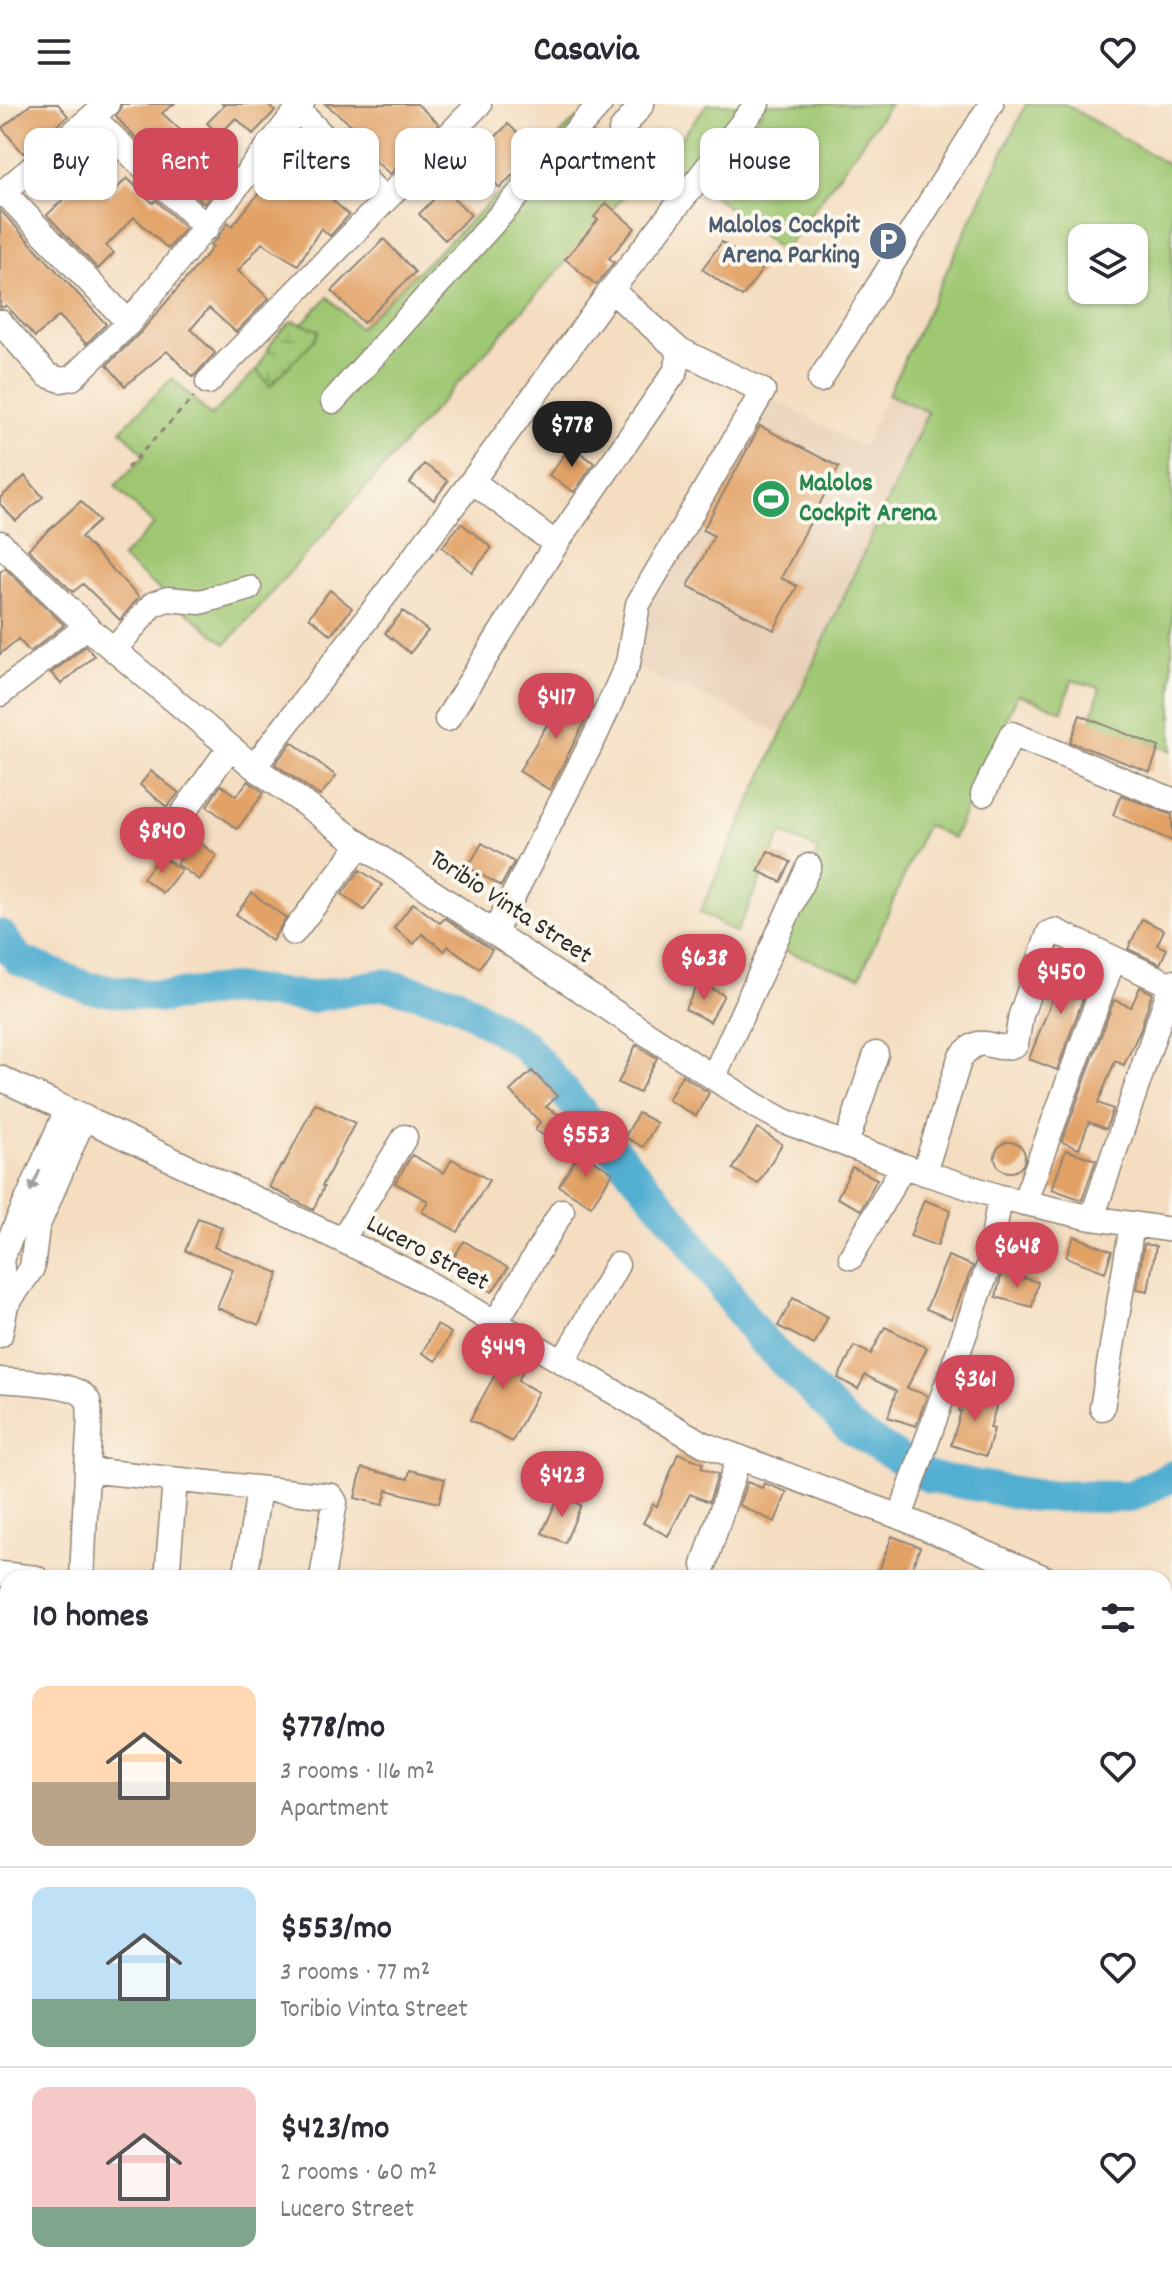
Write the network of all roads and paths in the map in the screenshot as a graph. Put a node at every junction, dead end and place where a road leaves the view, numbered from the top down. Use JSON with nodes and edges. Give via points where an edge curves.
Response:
{"nodes":[{"id":1,"x":479,"y":104,"type":"edge"},
{"id":2,"x":600,"y":104,"type":"edge"},
{"id":3,"x":642,"y":104,"type":"edge"},
{"id":4,"x":757,"y":104,"type":"edge"},
{"id":5,"x":991,"y":104,"type":"edge"},
{"id":6,"x":300,"y":107,"type":"edge"},
{"id":7,"x":100,"y":110,"type":"edge"},
{"id":8,"x":623,"y":128,"type":"edge"},
{"id":9,"x":2,"y":193,"type":"edge"},
{"id":10,"x":384,"y":199,"type":"junction"},
{"id":11,"x":207,"y":228,"type":"junction"},
{"id":12,"x":611,"y":290,"type":"junction"},
{"id":13,"x":0,"y":322,"type":"edge"},
{"id":14,"x":129,"y":323,"type":"junction"},
{"id":15,"x":678,"y":349,"type":"junction"},
{"id":16,"x":820,"y":380,"type":"dead end"},
{"id":17,"x":208,"y":382,"type":"joint"},
{"id":18,"x":333,"y":401,"type":"dead end"},
{"id":19,"x":127,"y":468,"type":"dead end"},
{"id":20,"x":472,"y":481,"type":"junction"},
{"id":21,"x":0,"y":543,"type":"edge"},
{"id":22,"x":556,"y":544,"type":"junction"},
{"id":23,"x":249,"y":588,"type":"dead end"},
{"id":24,"x":86,"y":627,"type":"junction"},
{"id":25,"x":114,"y":650,"type":"junction"},
{"id":26,"x":0,"y":694,"type":"edge"},
{"id":27,"x":447,"y":719,"type":"dead end"},
{"id":28,"x":230,"y":747,"type":"junction"},
{"id":29,"x":254,"y":767,"type":"junction"},
{"id":30,"x":983,"y":794,"type":"dead end"},
{"id":31,"x":1172,"y":800,"type":"edge"},
{"id":32,"x":361,"y":844,"type":"junction"},
{"id":33,"x":159,"y":847,"type":"dead end"},
{"id":34,"x":809,"y":866,"type":"dead end"},
{"id":35,"x":495,"y":931,"type":"junction"},
{"id":36,"x":293,"y":933,"type":"dead end"},
{"id":37,"x":1113,"y":960,"type":"junction"},
{"id":38,"x":1172,"y":983,"type":"edge"},
{"id":39,"x":876,"y":1054,"type":"dead end"},
{"id":40,"x":714,"y":1076,"type":"junction"},
{"id":41,"x":0,"y":1078,"type":"edge"},
{"id":42,"x":76,"y":1113,"type":"junction"},
{"id":43,"x":405,"y":1137,"type":"dead end"},
{"id":44,"x":846,"y":1144,"type":"junction"},
{"id":45,"x":914,"y":1170,"type":"junction"},
{"id":46,"x":1012,"y":1200,"type":"junction"},
{"id":47,"x":562,"y":1211,"type":"dead end"},
{"id":48,"x":1092,"y":1218,"type":"junction"},
{"id":49,"x":1132,"y":1225,"type":"junction"},
{"id":50,"x":1172,"y":1230,"type":"edge"},
{"id":51,"x":9,"y":1239,"type":"junction"},
{"id":52,"x":342,"y":1240,"type":"junction"},
{"id":53,"x":33,"y":1248,"type":"junction"},
{"id":54,"x":851,"y":1257,"type":"dead end"},
{"id":55,"x":617,"y":1265,"type":"dead end"},
{"id":56,"x":6,"y":1305,"type":"junction"},
{"id":57,"x":496,"y":1322,"type":"junction"},
{"id":58,"x":0,"y":1335,"type":"edge"},
{"id":59,"x":563,"y":1362,"type":"junction"},
{"id":60,"x":0,"y":1380,"type":"edge"},
{"id":61,"x":1102,"y":1408,"type":"dead end"},
{"id":62,"x":739,"y":1457,"type":"junction"},
{"id":63,"x":87,"y":1470,"type":"junction"},
{"id":64,"x":175,"y":1480,"type":"junction"},
{"id":65,"x":259,"y":1489,"type":"junction"},
{"id":66,"x":900,"y":1517,"type":"junction"},
{"id":67,"x":704,"y":1565,"type":"dead end"},
{"id":68,"x":82,"y":1570,"type":"edge"},
{"id":69,"x":168,"y":1570,"type":"edge"},
{"id":70,"x":246,"y":1570,"type":"edge"},
{"id":71,"x":323,"y":1570,"type":"edge"},
{"id":72,"x":1026,"y":1570,"type":"edge"}],
"edges":[{"from":1,"to":10,"type":"street"},
{"from":2,"to":18,"type":"street"},
{"from":3,"to":8,"type":"street"},
{"from":4,"to":12,"type":"street"},
{"from":5,"to":16,"type":"street"},
{"from":6,"to":10,"type":"street"},
{"from":6,"to":11,"type":"street"},
{"from":7,"to":9,"type":"street"},
{"from":7,"to":11,"type":"street"},
{"from":9,"to":14,"type":"street"},
{"from":10,"to":17,"type":"street"},
{"from":11,"to":14,"type":"street"},
{"from":12,"to":15,"type":"street"},
{"from":12,"to":20,"type":"street"},
{"from":13,"to":14,"type":"street","via":[[47,375],[61,380],[72,378]]},
{"from":15,"to":22,"type":"street","via":[[675,372]]},
{"from":15,"to":35,"type":"street","via":[[763,391],[638,604],[628,663]]},
{"from":17,"to":19,"type":"path"},
{"from":20,"to":22,"type":"street"},
{"from":20,"to":29,"type":"street"},
{"from":21,"to":24,"type":"street","name":"Toribio Vinta Street"},
{"from":22,"to":27,"type":"street"},
{"from":23,"to":25,"type":"street","via":[[200,602],[168,599],[153,604]]},
{"from":24,"to":25,"type":"street","name":"Toribio Vinta Street"},
{"from":24,"to":26,"type":"street"},
{"from":25,"to":28,"type":"street","name":"Toribio Vinta Street"},
{"from":28,"to":29,"type":"street","name":"Toribio Vinta Street"},
{"from":28,"to":33,"type":"street"},
{"from":29,"to":32,"type":"street","name":"Toribio Vinta Street"},
{"from":30,"to":31,"type":"street","via":[[1012,734]]},
{"from":32,"to":35,"type":"street","name":"Toribio Vinta Street"},
{"from":32,"to":36,"type":"street"},
{"from":34,"to":40,"type":"street"},
{"from":35,"to":40,"type":"street","name":"Toribio Vinta Street"},
{"from":37,"to":38,"type":"street"},
{"from":37,"to":45,"type":"street","via":[[1055,931],[1049,933],[1016,1044],[980,1043],[960,1058]]},
{"from":37,"to":46,"type":"street"},
{"from":38,"to":48,"type":"street"},
{"from":39,"to":44,"type":"street"},
{"from":40,"to":44,"type":"street","name":"Toribio Vinta Street","via":[[784,1121]]},
{"from":41,"to":42,"type":"street","name":"Lucero Street"},
{"from":42,"to":51,"type":"street","one_way":true},
{"from":42,"to":52,"type":"street","name":"Lucero Street"},
{"from":42,"to":53,"type":"street"},
{"from":43,"to":52,"type":"street"},
{"from":44,"to":45,"type":"street","name":"Toribio Vinta Street"},
{"from":45,"to":46,"type":"street","name":"Toribio Vinta Street"},
{"from":45,"to":54,"type":"street"},
{"from":46,"to":48,"type":"street","name":"Toribio Vinta Street"},
{"from":46,"to":66,"type":"street"},
{"from":47,"to":57,"type":"street"},
{"from":48,"to":49,"type":"street","name":"Toribio Vinta Street"},
{"from":49,"to":50,"type":"street","name":"Toribio Vinta Street"},
{"from":49,"to":61,"type":"street"},
{"from":51,"to":53,"type":"street"},
{"from":51,"to":56,"type":"street","via":[[1,1259]]},
{"from":52,"to":57,"type":"street","name":"Lucero Street"},
{"from":53,"to":56,"type":"street","via":[[32,1268]]},
{"from":55,"to":59,"type":"street"},
{"from":56,"to":58,"type":"street"},
{"from":57,"to":59,"type":"street","name":"Lucero Street"},
{"from":59,"to":62,"type":"street","name":"Lucero Street","via":[[703,1444]]},
{"from":60,"to":63,"type":"street","via":[[82,1393],[89,1402]]},
{"from":62,"to":66,"type":"street","name":"Lucero Street"},
{"from":62,"to":67,"type":"street"},
{"from":63,"to":64,"type":"street"},
{"from":63,"to":68,"type":"street"},
{"from":64,"to":65,"type":"street"},
{"from":64,"to":69,"type":"street"},
{"from":65,"to":70,"type":"street"},
{"from":65,"to":71,"type":"street","via":[[331,1496],[335,1502]]},
{"from":66,"to":72,"type":"street","name":"Lucero Street"}]}
